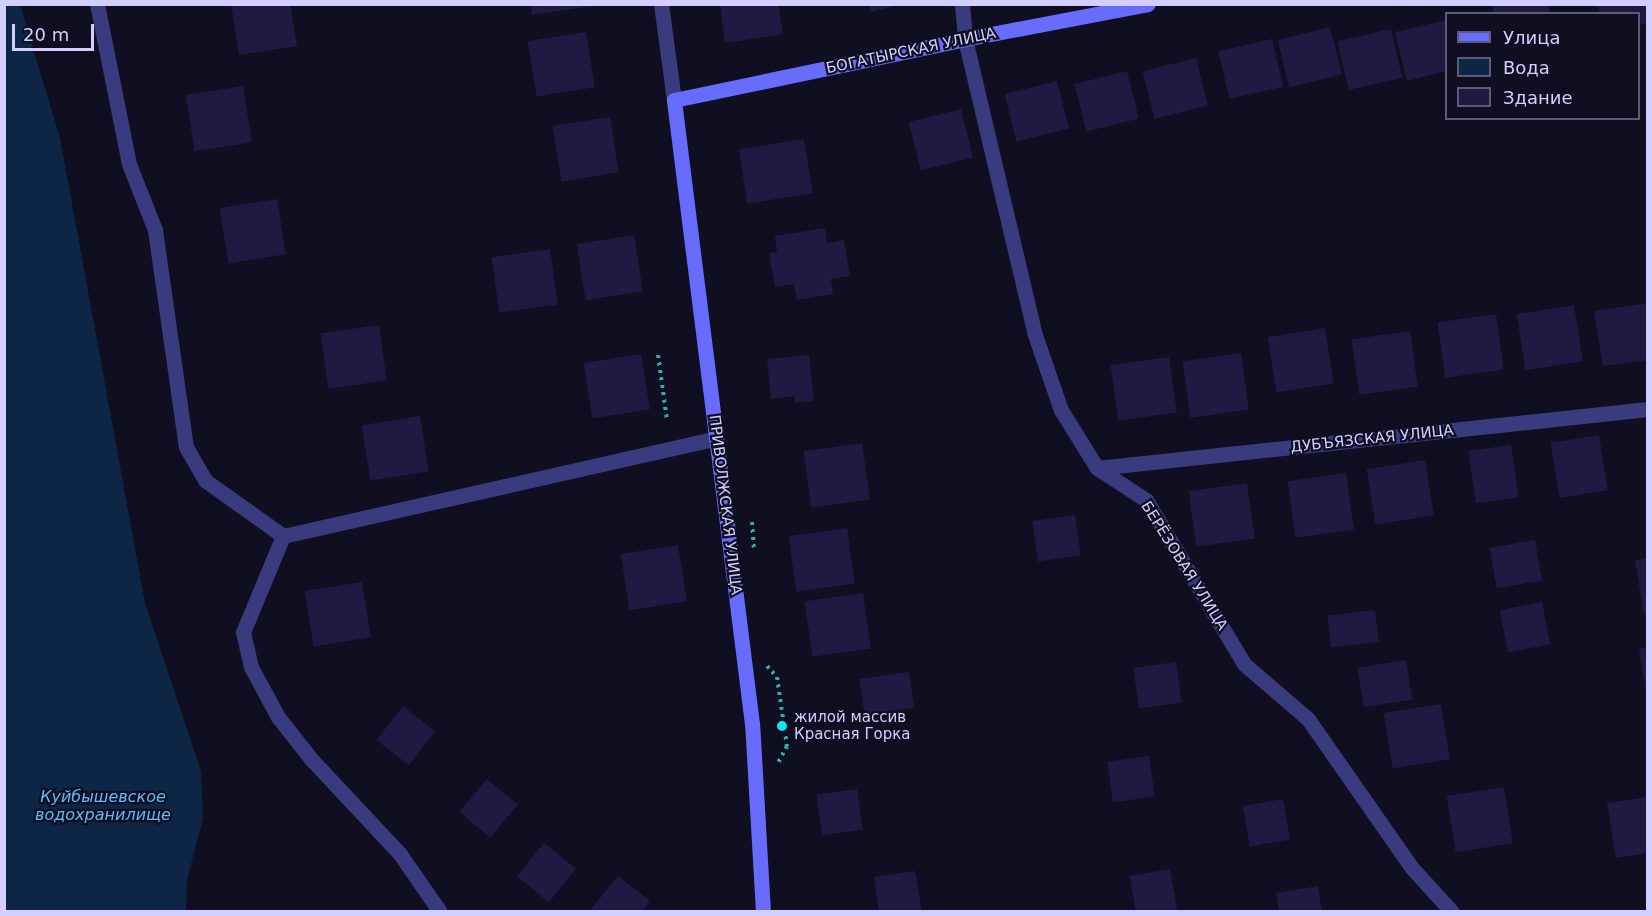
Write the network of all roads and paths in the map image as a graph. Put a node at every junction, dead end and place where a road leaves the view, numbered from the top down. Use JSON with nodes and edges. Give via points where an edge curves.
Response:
{"nodes":[{"id":1,"x":97,"y":4,"type":"edge"},
{"id":2,"x":661,"y":4,"type":"edge"},
{"id":3,"x":962,"y":4,"type":"edge"},
{"id":4,"x":1148,"y":4,"type":"edge"},
{"id":5,"x":965,"y":39,"type":"junction"},
{"id":6,"x":674,"y":100,"type":"junction"},
{"id":7,"x":658,"y":355,"type":"dead end"},
{"id":8,"x":1647,"y":409,"type":"edge"},
{"id":9,"x":667,"y":420,"type":"dead end"},
{"id":10,"x":717,"y":438,"type":"junction"},
{"id":11,"x":1097,"y":468,"type":"junction"},
{"id":12,"x":283,"y":536,"type":"junction"},
{"id":13,"x":440,"y":912,"type":"edge"},
{"id":14,"x":763,"y":912,"type":"edge"},
{"id":15,"x":1452,"y":912,"type":"edge"}],
"edges":[{"from":1,"to":12,"type":"street","via":[[129,164],[155,230],[186,447],[206,481]]},
{"from":2,"to":6,"type":"street"},
{"from":3,"to":5,"type":"street","name":"БЕРЁЗОВАЯ УЛИЦА"},
{"from":4,"to":5,"type":"main road","name":"БОГАТЫРСКАЯ УЛИЦА"},
{"from":5,"to":6,"type":"main road","name":"БОГАТЫРСКАЯ УЛИЦА"},
{"from":5,"to":11,"type":"street","name":"БЕРЁЗОВАЯ УЛИЦА","via":[[1034,332],[1061,410]]},
{"from":6,"to":10,"type":"main road","name":"ПРИВОЛЖСКАЯ УЛИЦА"},
{"from":7,"to":9,"type":"path"},
{"from":8,"to":11,"type":"street","name":"ДУБЪЯЗСКАЯ УЛИЦА"},
{"from":10,"to":12,"type":"street"},
{"from":10,"to":14,"type":"main road","name":"ПРИВОЛЖСКАЯ УЛИЦА","via":[[752,724]]},
{"from":11,"to":15,"type":"street","name":"БЕРЁЗОВАЯ УЛИЦА","via":[[1146,500],[1244,664],[1308,719],[1412,868]]},
{"from":12,"to":13,"type":"street","via":[[243,632],[251,667],[278,717],[312,760],[400,854]]}]}
